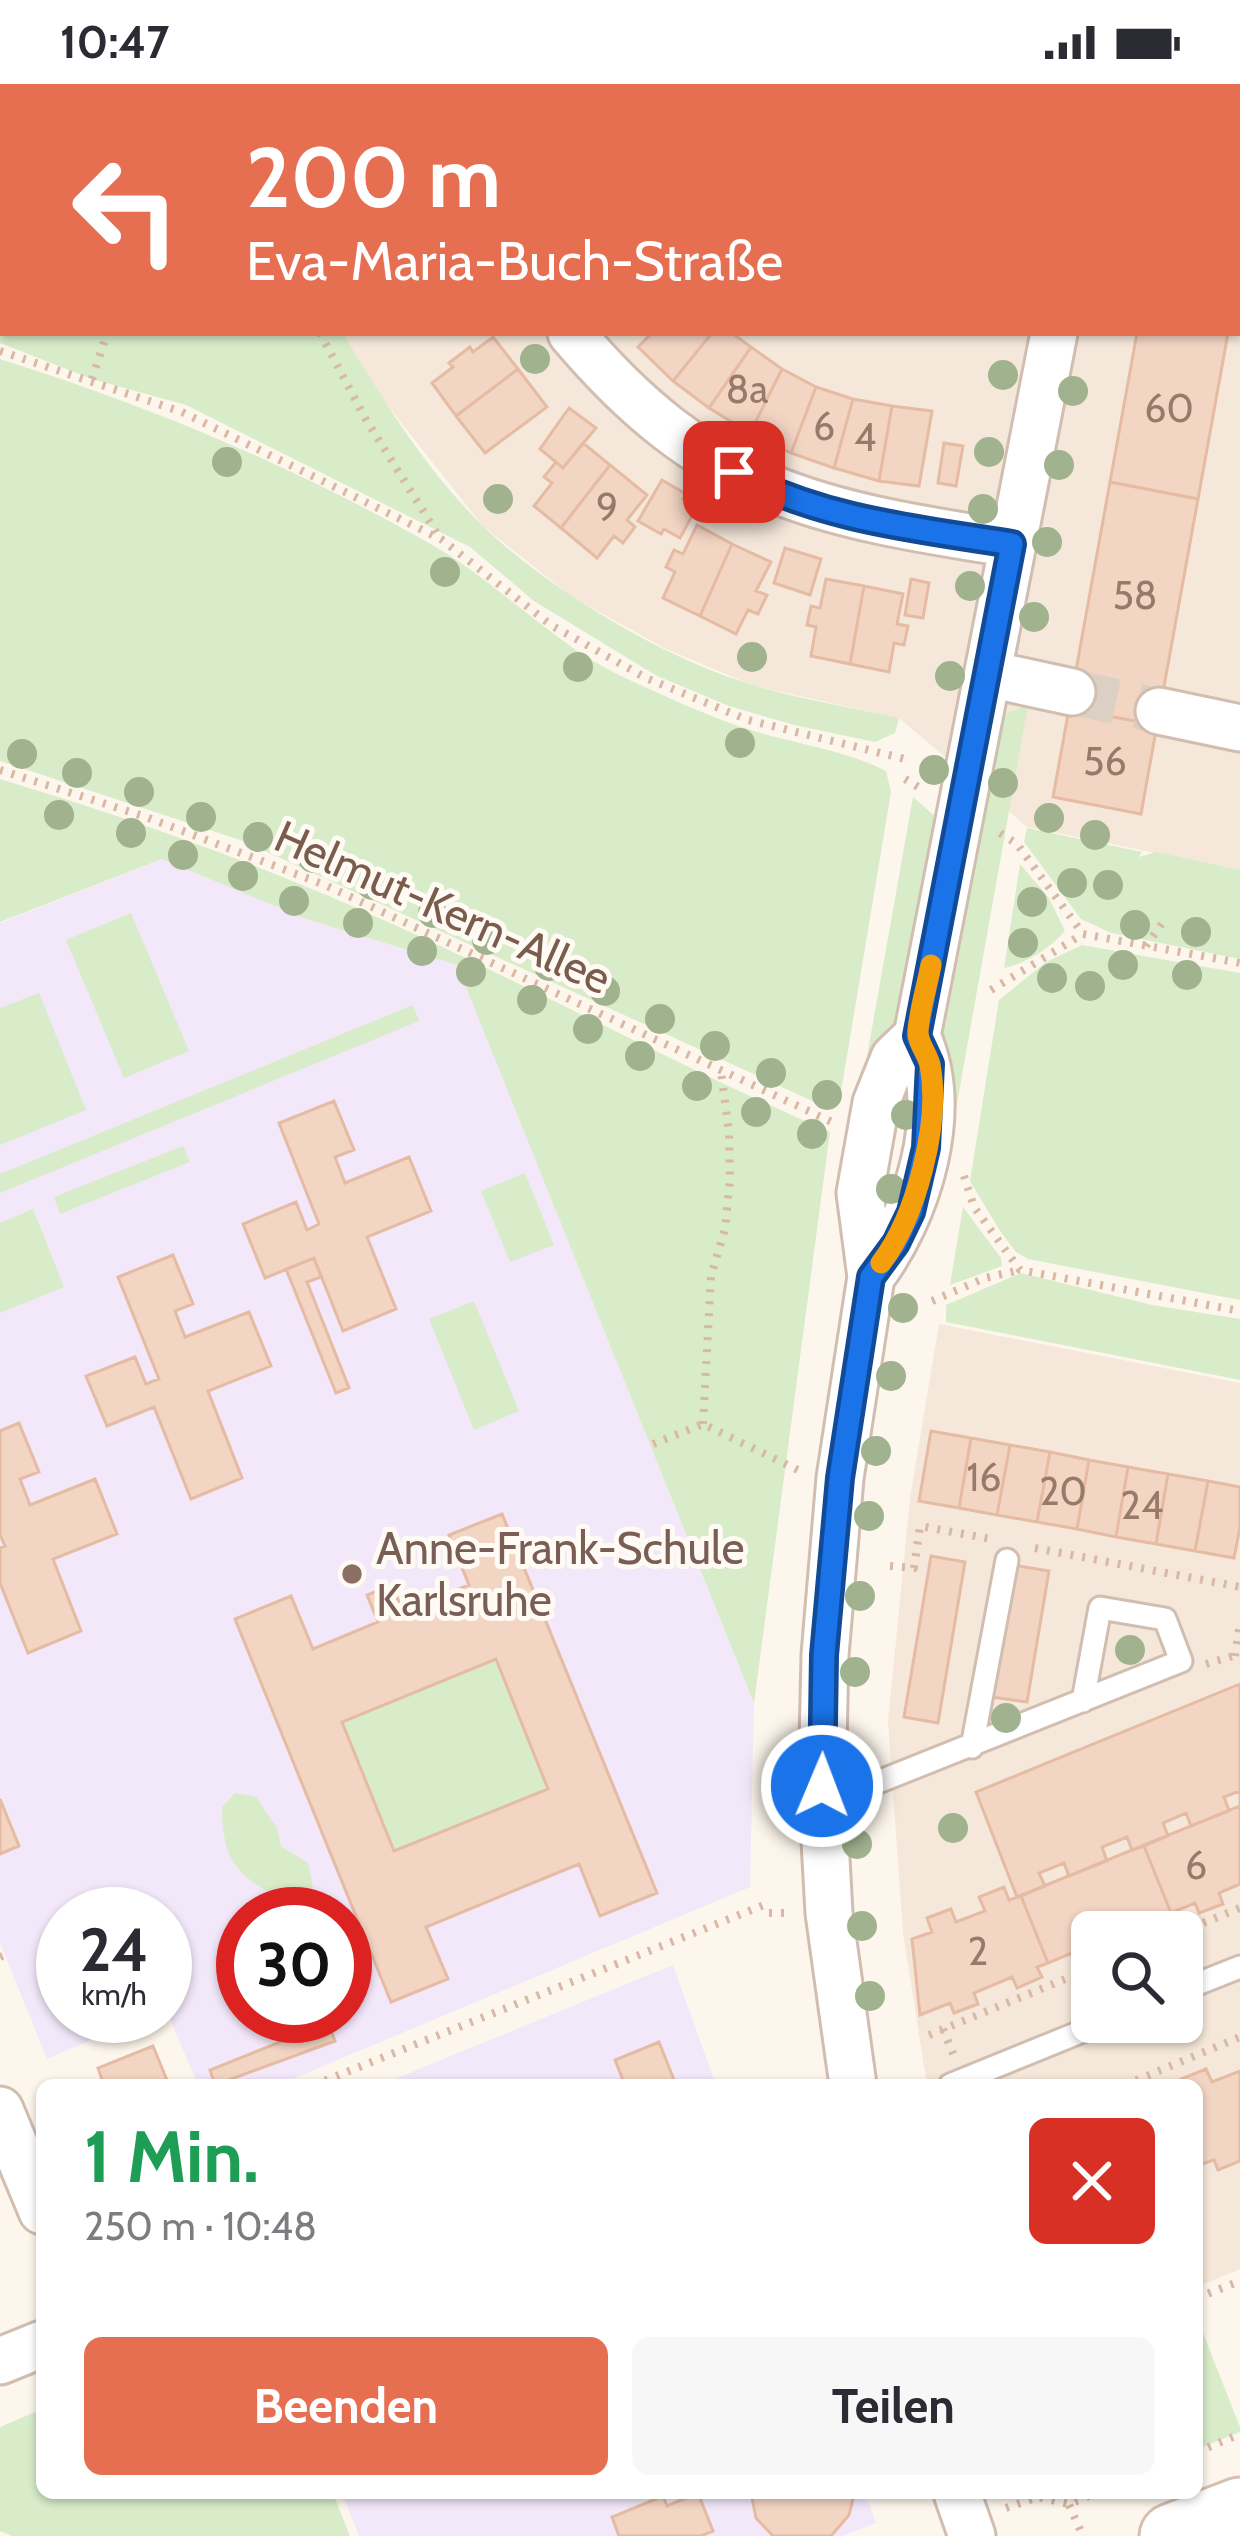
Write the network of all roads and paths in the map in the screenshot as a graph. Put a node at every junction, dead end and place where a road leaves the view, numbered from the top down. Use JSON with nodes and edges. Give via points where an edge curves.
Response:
{"nodes":[{"id":1,"x":106,"y":336,"type":"edge"},
{"id":2,"x":322,"y":336,"type":"edge"},
{"id":3,"x":574,"y":336,"type":"edge"},
{"id":4,"x":1053,"y":336,"type":"edge"},
{"id":5,"x":0,"y":351,"type":"edge"},
{"id":6,"x":92,"y":379,"type":"junction"},
{"id":7,"x":441,"y":539,"type":"junction"},
{"id":8,"x":1012,"y":544,"type":"junction"},
{"id":9,"x":989,"y":674,"type":"junction"},
{"id":10,"x":1072,"y":692,"type":"tunnel mouth"},
{"id":11,"x":1160,"y":711,"type":"tunnel mouth"},
{"id":12,"x":1240,"y":728,"type":"edge"},
{"id":13,"x":909,"y":760,"type":"dead end"},
{"id":14,"x":0,"y":770,"type":"edge"},
{"id":15,"x":1017,"y":844,"type":"dead end"},
{"id":16,"x":1166,"y":919,"type":"dead end"},
{"id":17,"x":1083,"y":934,"type":"junction"},
{"id":18,"x":1147,"y":946,"type":"junction"},
{"id":19,"x":1240,"y":963,"type":"edge"},
{"id":20,"x":991,"y":990,"type":"dead end"},
{"id":21,"x":721,"y":1070,"type":"junction"},
{"id":22,"x":849,"y":1130,"type":"dead end"},
{"id":23,"x":962,"y":1171,"type":"dead end"},
{"id":24,"x":1020,"y":1270,"type":"junction"},
{"id":25,"x":932,"y":1301,"type":"dead end"},
{"id":26,"x":1240,"y":1311,"type":"edge"},
{"id":27,"x":703,"y":1424,"type":"junction"},
{"id":28,"x":652,"y":1444,"type":"dead end"},
{"id":29,"x":793,"y":1469,"type":"dead end"},
{"id":30,"x":1033,"y":1547,"type":"dead end"},
{"id":31,"x":1009,"y":1551,"type":"joint"},
{"id":32,"x":890,"y":1565,"type":"dead end"},
{"id":33,"x":1126,"y":1565,"type":"junction"},
{"id":34,"x":1123,"y":1581,"type":"dead end"},
{"id":35,"x":1240,"y":1587,"type":"edge"},
{"id":36,"x":1240,"y":1623,"type":"edge"},
{"id":37,"x":1235,"y":1656,"type":"dead end"},
{"id":38,"x":1083,"y":1701,"type":"junction"},
{"id":39,"x":972,"y":1747,"type":"junction"},
{"id":40,"x":823,"y":1804,"type":"junction"},
{"id":41,"x":769,"y":1903,"type":"dead end"},
{"id":42,"x":1240,"y":1908,"type":"edge"},
{"id":43,"x":1203,"y":1923,"type":"edge"},
{"id":44,"x":1240,"y":1967,"type":"edge"},
{"id":45,"x":1071,"y":1977,"type":"edge"},
{"id":46,"x":1203,"y":1982,"type":"edge"},
{"id":47,"x":943,"y":2029,"type":"junction"},
{"id":48,"x":929,"y":2035,"type":"dead end"},
{"id":49,"x":1071,"y":2036,"type":"edge"},
{"id":50,"x":1240,"y":2037,"type":"edge"},
{"id":51,"x":954,"y":2057,"type":"dead end"},
{"id":52,"x":329,"y":2079,"type":"edge"},
{"id":53,"x":852,"y":2079,"type":"edge"},
{"id":54,"x":965,"y":2079,"type":"edge"},
{"id":55,"x":1139,"y":2079,"type":"edge"},
{"id":56,"x":0,"y":2110,"type":"edge"},
{"id":57,"x":36,"y":2197,"type":"edge"},
{"id":58,"x":1240,"y":2281,"type":"edge"},
{"id":59,"x":1203,"y":2296,"type":"edge"},
{"id":60,"x":36,"y":2346,"type":"edge"},
{"id":61,"x":0,"y":2361,"type":"edge"},
{"id":62,"x":1240,"y":2434,"type":"edge"},
{"id":63,"x":1203,"y":2449,"type":"edge"},
{"id":64,"x":958,"y":2499,"type":"edge"},
{"id":65,"x":1069,"y":2504,"type":"dead end"},
{"id":66,"x":1240,"y":2510,"type":"edge"},
{"id":67,"x":972,"y":2536,"type":"edge"},
{"id":68,"x":1083,"y":2536,"type":"edge"},
{"id":69,"x":1172,"y":2536,"type":"edge"}],
"edges":[{"from":1,"to":6,"type":"path"},
{"from":2,"to":7,"type":"path"},
{"from":3,"to":8,"type":"street","via":[[652,418],[762,488],[849,515]]},
{"from":4,"to":8,"type":"street"},
{"from":5,"to":6,"type":"path"},
{"from":6,"to":7,"type":"path","via":[[182,412]]},
{"from":7,"to":13,"type":"path","via":[[550,625],[646,678],[748,720]]},
{"from":8,"to":9,"type":"street"},
{"from":9,"to":10,"type":"street"},
{"from":9,"to":40,"type":"street","via":[[917,1036],[894,1058],[876,1103],[860,1193],[871,1277],[840,1478],[824,1655]]},
{"from":11,"to":12,"type":"street"},
{"from":14,"to":21,"type":"path","name":"Helmut-Kern-Allee","via":[[326,885]]},
{"from":15,"to":17,"type":"path"},
{"from":16,"to":18,"type":"path"},
{"from":17,"to":18,"type":"path"},
{"from":17,"to":20,"type":"path"},
{"from":18,"to":19,"type":"path"},
{"from":21,"to":22,"type":"path","name":"Helmut-Kern-Allee"},
{"from":21,"to":27,"type":"path","via":[[730,1179],[711,1276]]},
{"from":23,"to":24,"type":"path","via":[[974,1208]]},
{"from":24,"to":25,"type":"path"},
{"from":24,"to":26,"type":"path"},
{"from":27,"to":28,"type":"path"},
{"from":27,"to":29,"type":"path"},
{"from":30,"to":33,"type":"path"},
{"from":31,"to":32,"type":"path","via":[[920,1526],[914,1568]]},
{"from":31,"to":39,"type":"lane"},
{"from":33,"to":34,"type":"path"},
{"from":33,"to":35,"type":"path"},
{"from":36,"to":37,"type":"path"},
{"from":38,"to":38,"type":"lane","via":[[1100,1608],[1165,1619],[1180,1661]]},
{"from":38,"to":39,"type":"lane"},
{"from":39,"to":40,"type":"lane"},
{"from":40,"to":53,"type":"street"},
{"from":41,"to":52,"type":"path"},
{"from":42,"to":43,"type":"path"},
{"from":44,"to":46,"type":"lane"},
{"from":45,"to":47,"type":"path"},
{"from":47,"to":48,"type":"path"},
{"from":47,"to":51,"type":"path"},
{"from":49,"to":54,"type":"lane"},
{"from":50,"to":55,"type":"path"},
{"from":56,"to":57,"type":"street"},
{"from":58,"to":59,"type":"path"},
{"from":60,"to":61,"type":"street"},
{"from":62,"to":63,"type":"path"},
{"from":64,"to":67,"type":"street"},
{"from":65,"to":68,"type":"path"},
{"from":66,"to":69,"type":"street"}]}
